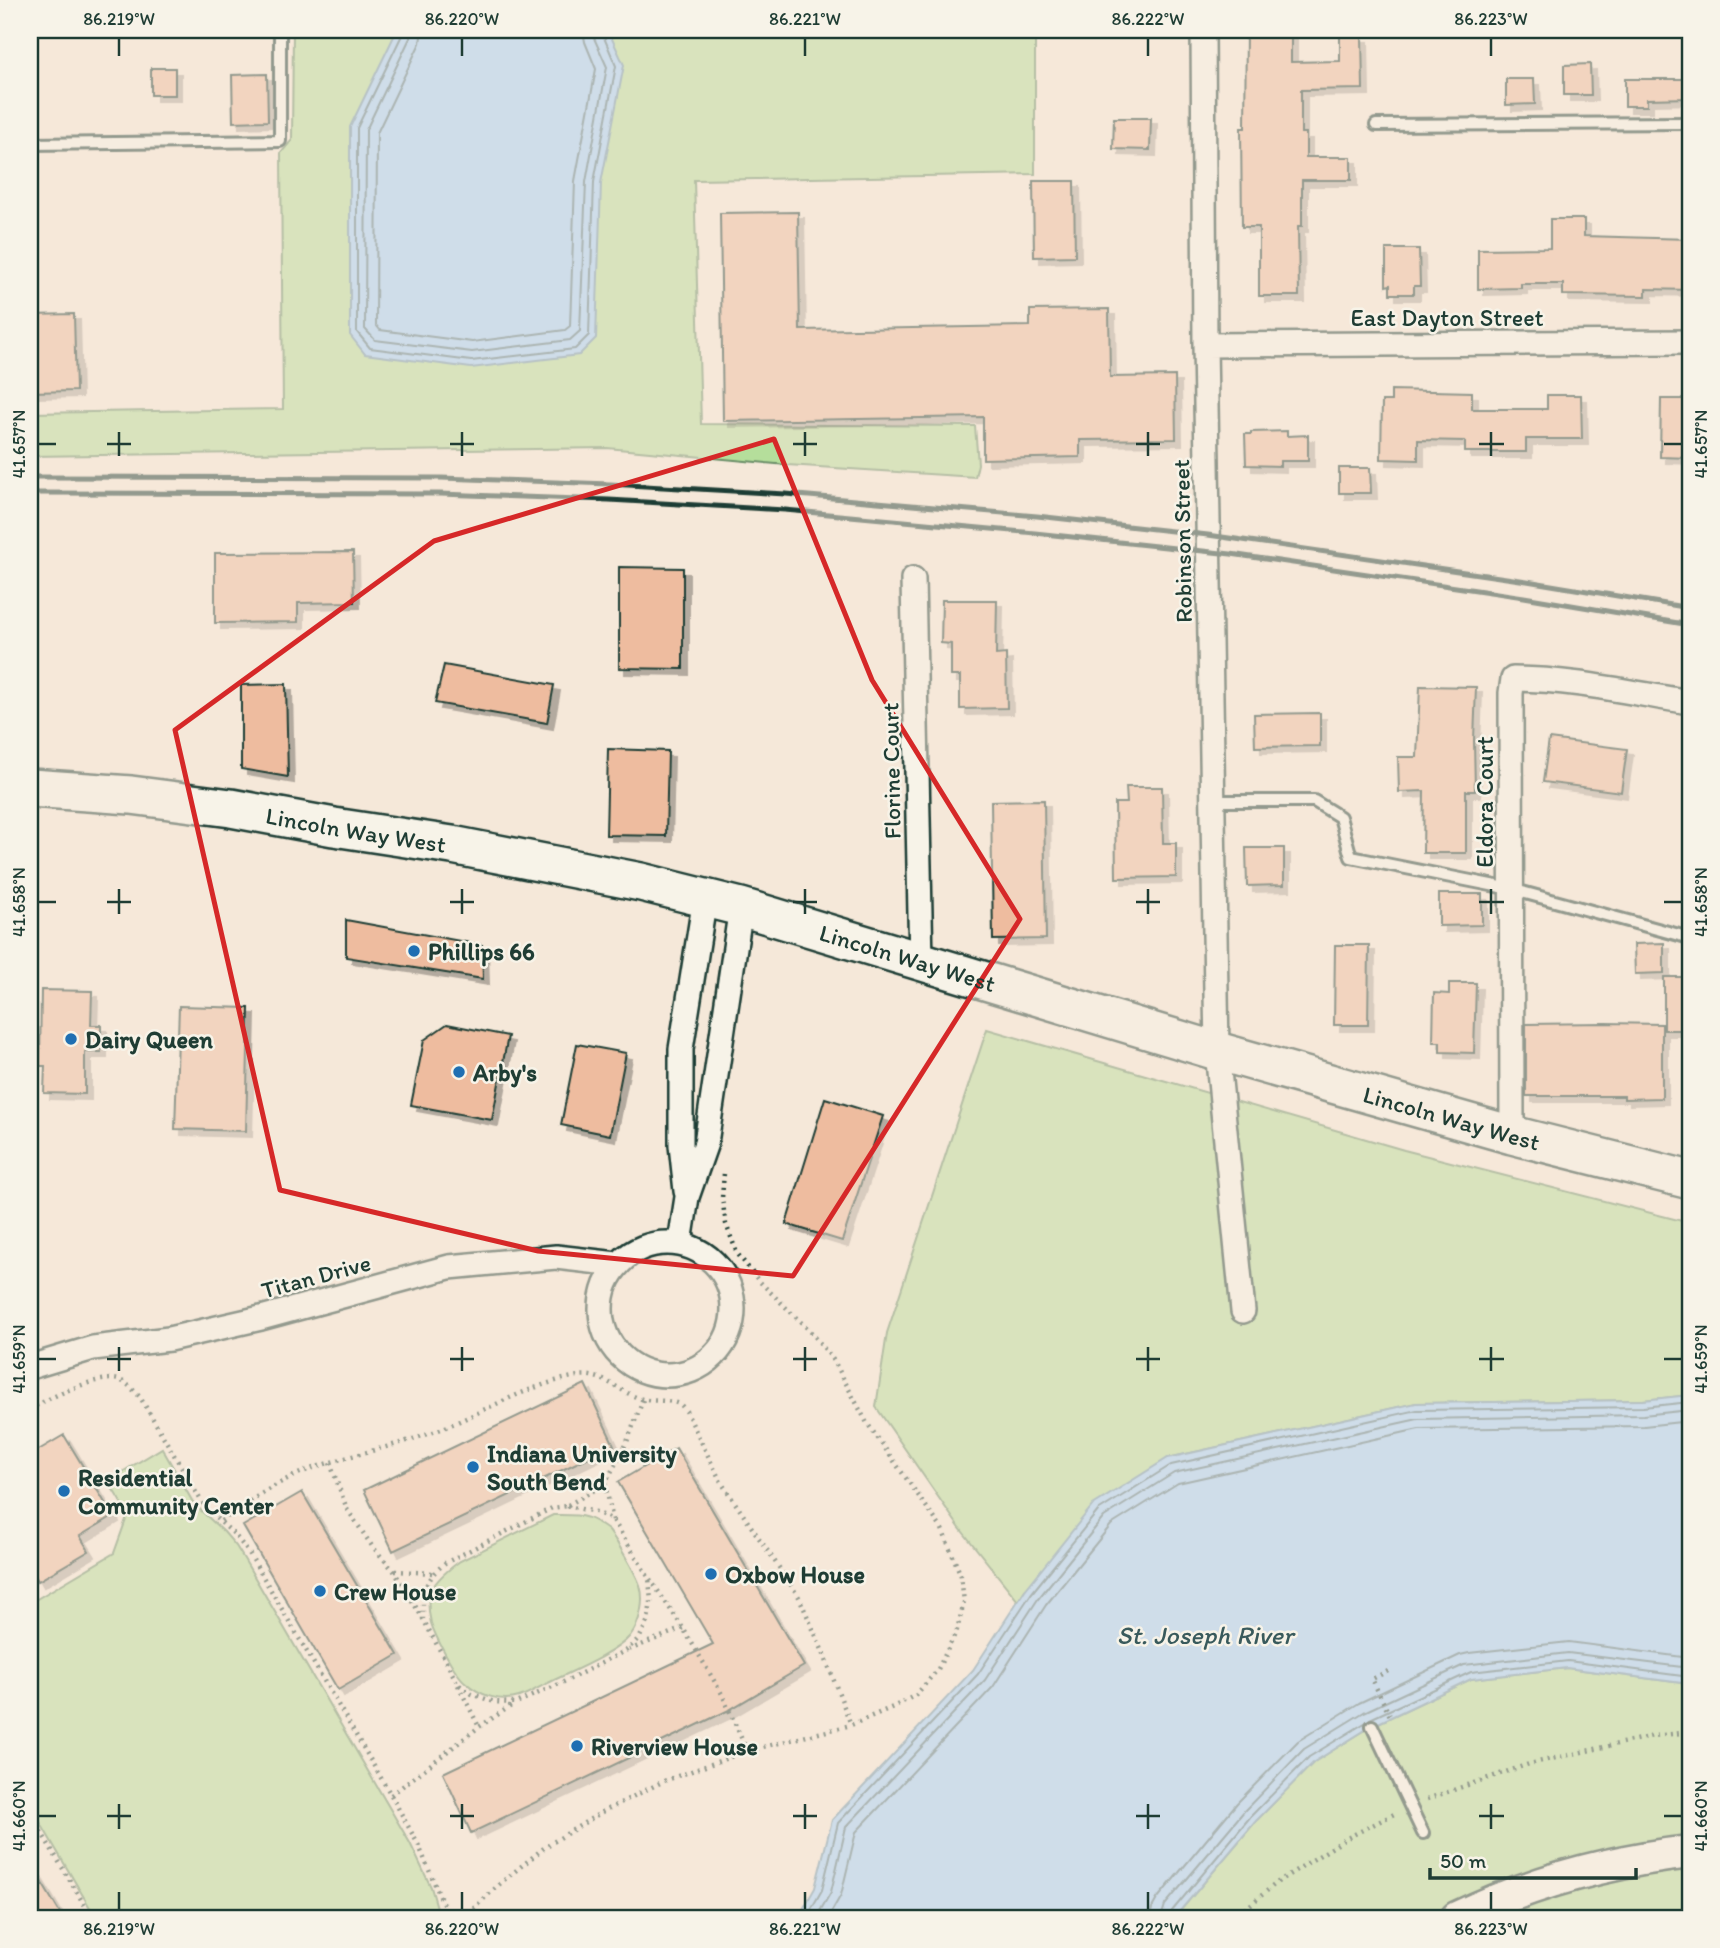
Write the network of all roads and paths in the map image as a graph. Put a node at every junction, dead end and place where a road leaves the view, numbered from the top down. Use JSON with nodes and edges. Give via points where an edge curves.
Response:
{"nodes":[{"id":1,"x":280,"y":30,"type":"edge"},
{"id":2,"x":1203,"y":30,"type":"edge"},
{"id":3,"x":1690,"y":123,"type":"edge"},
{"id":4,"x":1376,"y":125,"type":"dead end"},
{"id":5,"x":30,"y":144,"type":"edge"},
{"id":6,"x":1690,"y":342,"type":"edge"},
{"id":7,"x":1205,"y":345,"type":"junction"},
{"id":8,"x":912,"y":579,"type":"dead end"},
{"id":9,"x":1690,"y":702,"type":"edge"},
{"id":10,"x":30,"y":788,"type":"edge"},
{"id":11,"x":1212,"y":801,"type":"junction"},
{"id":12,"x":1511,"y":889,"type":"junction"},
{"id":13,"x":705,"y":898,"type":"junction"},
{"id":14,"x":741,"y":907,"type":"junction"},
{"id":15,"x":1690,"y":938,"type":"edge"},
{"id":16,"x":921,"y":962,"type":"junction"},
{"id":17,"x":1217,"y":1051,"type":"junction"},
{"id":18,"x":1511,"y":1135,"type":"junction"},
{"id":19,"x":724,"y":1166,"type":"dead end"},
{"id":20,"x":1690,"y":1180,"type":"edge"},
{"id":21,"x":687,"y":1198,"type":"junction"},
{"id":22,"x":680,"y":1243,"type":"junction"},
{"id":23,"x":618,"y":1264,"type":"junction"},
{"id":24,"x":1242,"y":1311,"type":"dead end"},
{"id":25,"x":30,"y":1367,"type":"edge"},
{"id":26,"x":643,"y":1400,"type":"junction"},
{"id":27,"x":30,"y":1409,"type":"edge"},
{"id":28,"x":330,"y":1463,"type":"junction"},
{"id":29,"x":605,"y":1484,"type":"junction"},
{"id":30,"x":567,"y":1506,"type":"junction"},
{"id":31,"x":613,"y":1520,"type":"junction"},
{"id":32,"x":221,"y":1521,"type":"junction"},
{"id":33,"x":394,"y":1571,"type":"junction"},
{"id":34,"x":434,"y":1573,"type":"junction"},
{"id":35,"x":649,"y":1578,"type":"junction"},
{"id":36,"x":423,"y":1619,"type":"junction"},
{"id":37,"x":683,"y":1628,"type":"junction"},
{"id":38,"x":627,"y":1650,"type":"junction"},
{"id":39,"x":458,"y":1684,"type":"junction"},
{"id":40,"x":516,"y":1703,"type":"junction"},
{"id":41,"x":851,"y":1725,"type":"junction"},
{"id":42,"x":1372,"y":1726,"type":"dead end"},
{"id":43,"x":479,"y":1727,"type":"junction"},
{"id":44,"x":1690,"y":1732,"type":"edge"},
{"id":45,"x":747,"y":1752,"type":"junction"},
{"id":46,"x":391,"y":1795,"type":"junction"},
{"id":47,"x":1409,"y":1805,"type":"junction"},
{"id":48,"x":30,"y":1813,"type":"edge"},
{"id":49,"x":1423,"y":1833,"type":"dead end"},
{"id":50,"x":1690,"y":1852,"type":"edge"},
{"id":51,"x":92,"y":1918,"type":"edge"},
{"id":52,"x":449,"y":1918,"type":"edge"},
{"id":53,"x":463,"y":1918,"type":"edge"},
{"id":54,"x":1234,"y":1918,"type":"edge"},
{"id":55,"x":1457,"y":1918,"type":"edge"}],
"edges":[{"from":1,"to":5,"type":"lane","via":[[280,141]]},
{"from":2,"to":7,"type":"street","name":"Robinson Street"},
{"from":3,"to":4,"type":"lane"},
{"from":6,"to":7,"type":"street","name":"East Dayton Street"},
{"from":7,"to":11,"type":"street","name":"Robinson Street"},
{"from":8,"to":16,"type":"street","name":"Florine Court"},
{"from":9,"to":12,"type":"street","name":"Eldora Court","via":[[1513,679]]},
{"from":10,"to":13,"type":"main road","name":"Lincoln Way West","via":[[231,808],[452,845]]},
{"from":11,"to":12,"type":"lane","via":[[1314,801],[1340,817],[1351,857]]},
{"from":11,"to":17,"type":"street","name":"Robinson Street"},
{"from":12,"to":15,"type":"lane"},
{"from":12,"to":18,"type":"street","name":"Eldora Court"},
{"from":13,"to":14,"type":"main road","name":"Lincoln Way West"},
{"from":13,"to":21,"type":"street","via":[[681,1049],[681,1145]]},
{"from":14,"to":16,"type":"main road","name":"Lincoln Way West"},
{"from":14,"to":21,"type":"street","via":[[706,1143]]},
{"from":16,"to":17,"type":"main road","name":"Lincoln Way West"},
{"from":17,"to":18,"type":"main road","name":"Lincoln Way West"},
{"from":17,"to":24,"type":"street","name":"Robinson Street"},
{"from":18,"to":20,"type":"main road","name":"Lincoln Way West"},
{"from":19,"to":41,"type":"path","via":[[722,1198],[737,1253],[834,1361],[867,1423],[942,1529],[961,1576],[964,1602],[957,1630],[938,1669],[916,1695]]},
{"from":21,"to":22,"type":"street"},
{"from":22,"to":23,"type":"street","via":[[637,1249]]},
{"from":22,"to":23,"type":"street","via":[[702,1251],[718,1266],[731,1288],[734,1311],[721,1349],[702,1366],[679,1374],[654,1374],[629,1364],[614,1349],[602,1326],[600,1302],[606,1281]]},
{"from":23,"to":25,"type":"street","name":"Titan Drive","via":[[556,1257],[449,1268],[261,1318],[169,1339],[93,1348]]},
{"from":26,"to":28,"type":"path","via":[[608,1381],[579,1376],[514,1396],[426,1435]]},
{"from":26,"to":29,"type":"path"},
{"from":26,"to":41,"type":"path","via":[[678,1404],[687,1411],[722,1482],[799,1597]]},
{"from":27,"to":32,"type":"path","via":[[104,1379],[127,1384],[140,1397],[206,1509]]},
{"from":28,"to":32,"type":"path","via":[[270,1488]]},
{"from":28,"to":33,"type":"path","via":[[347,1508]]},
{"from":29,"to":30,"type":"path"},
{"from":29,"to":31,"type":"path"},
{"from":30,"to":31,"type":"path"},
{"from":30,"to":34,"type":"path","via":[[540,1514]]},
{"from":31,"to":35,"type":"path"},
{"from":32,"to":46,"type":"path","via":[[249,1553]]},
{"from":33,"to":34,"type":"path"},
{"from":33,"to":36,"type":"path"},
{"from":34,"to":36,"type":"path","via":[[423,1599]]},
{"from":35,"to":37,"type":"path"},
{"from":35,"to":38,"type":"path","via":[[648,1620]]},
{"from":36,"to":39,"type":"path"},
{"from":37,"to":38,"type":"path"},
{"from":37,"to":45,"type":"path","via":[[722,1694]]},
{"from":38,"to":40,"type":"path"},
{"from":39,"to":40,"type":"path","via":[[494,1702]]},
{"from":39,"to":43,"type":"path"},
{"from":40,"to":43,"type":"path"},
{"from":41,"to":45,"type":"path"},
{"from":42,"to":47,"type":"lane"},
{"from":43,"to":46,"type":"path"},
{"from":44,"to":47,"type":"path","via":[[1529,1764]]},
{"from":45,"to":53,"type":"path","via":[[664,1781],[602,1812],[545,1847]]},
{"from":46,"to":52,"type":"path","via":[[419,1846]]},
{"from":47,"to":49,"type":"lane"},
{"from":47,"to":54,"type":"path","via":[[1279,1881]]},
{"from":48,"to":51,"type":"path"},
{"from":50,"to":55,"type":"street","via":[[1608,1865],[1530,1888]]}]}
